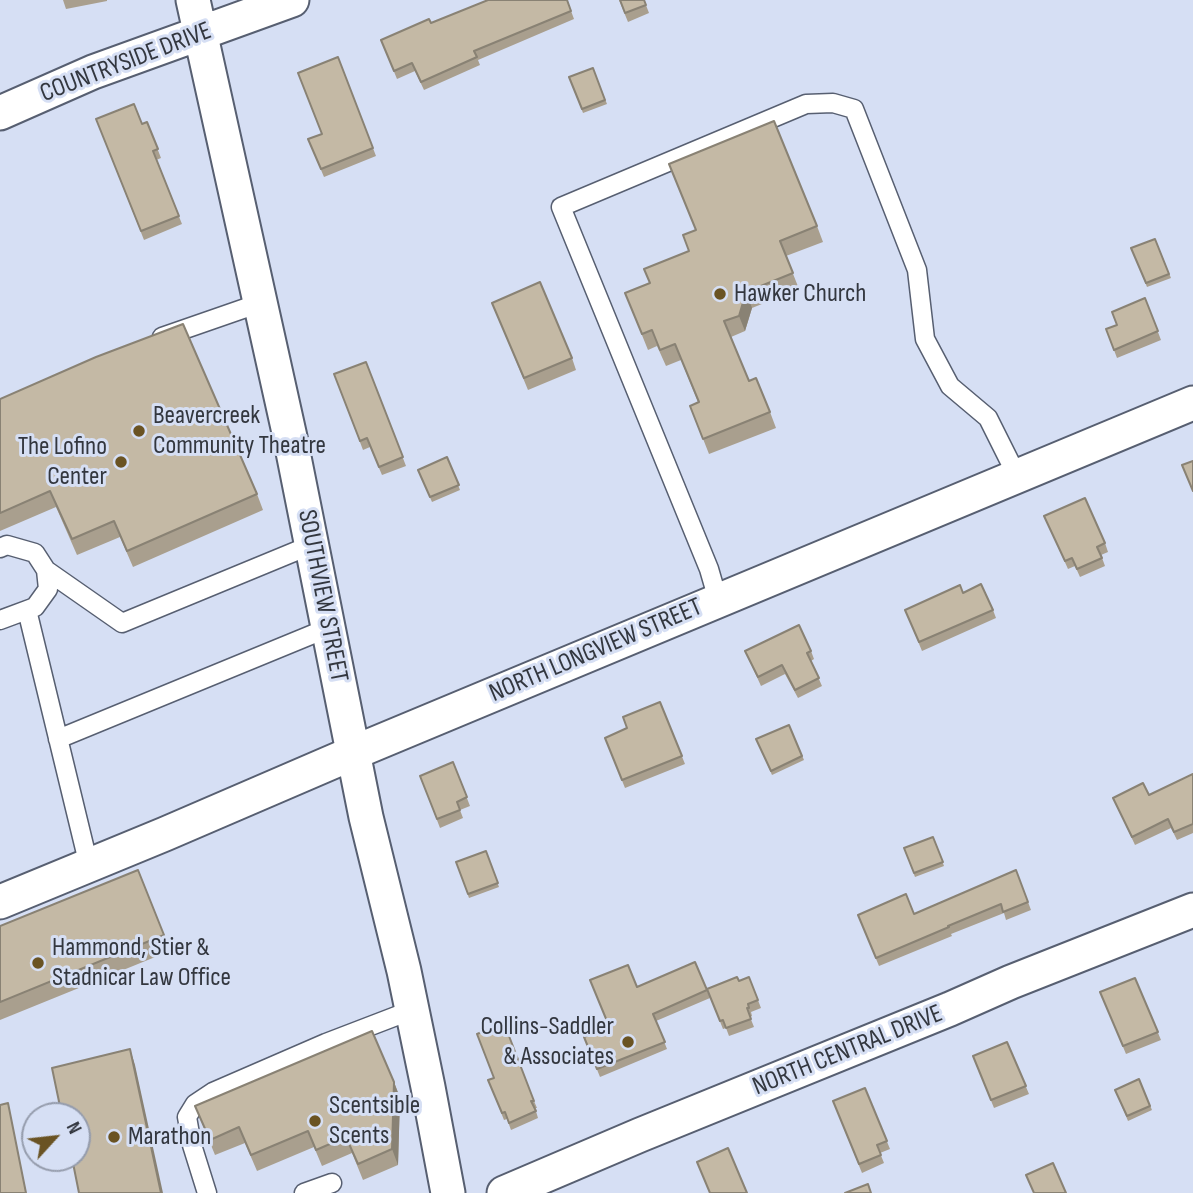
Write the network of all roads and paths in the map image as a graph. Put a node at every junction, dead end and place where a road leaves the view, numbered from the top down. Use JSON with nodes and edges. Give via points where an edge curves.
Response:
{"nodes":[{"id":1,"x":193,"y":0,"type":"edge"},
{"id":2,"x":292,"y":0,"type":"edge"},
{"id":3,"x":201,"y":34,"type":"junction"},
{"id":4,"x":0,"y":113,"type":"edge"},
{"id":5,"x":260,"y":303,"type":"junction"},
{"id":6,"x":149,"y":341,"type":"edge"},
{"id":7,"x":1193,"y":403,"type":"edge"},
{"id":8,"x":1017,"y":476,"type":"junction"},
{"id":9,"x":312,"y":545,"type":"junction"},
{"id":10,"x":0,"y":548,"type":"edge"},
{"id":11,"x":46,"y":570,"type":"junction"},
{"id":12,"x":718,"y":600,"type":"junction"},
{"id":13,"x":27,"y":610,"type":"junction"},
{"id":14,"x":0,"y":620,"type":"edge"},
{"id":15,"x":328,"y":628,"type":"junction"},
{"id":16,"x":58,"y":739,"type":"junction"},
{"id":17,"x":354,"y":753,"type":"junction"},
{"id":18,"x":89,"y":866,"type":"junction"},
{"id":19,"x":0,"y":902,"type":"edge"},
{"id":20,"x":1193,"y":910,"type":"edge"},
{"id":21,"x":412,"y":1010,"type":"junction"},
{"id":22,"x":332,"y":1183,"type":"dead end"},
{"id":23,"x":207,"y":1193,"type":"edge"},
{"id":24,"x":304,"y":1193,"type":"edge"},
{"id":25,"x":448,"y":1193,"type":"edge"},
{"id":26,"x":504,"y":1193,"type":"edge"}],
"edges":[{"from":1,"to":3,"type":"street","name":"SOUTHVIEW STREET"},
{"from":2,"to":3,"type":"street","name":"COUNTRYSIDE DRIVE"},
{"from":3,"to":4,"type":"street","name":"COUNTRYSIDE DRIVE","via":[[93,72]]},
{"from":3,"to":5,"type":"street","name":"SOUTHVIEW STREET"},
{"from":5,"to":6,"type":"lane"},
{"from":5,"to":9,"type":"street","name":"SOUTHVIEW STREET"},
{"from":7,"to":8,"type":"street","name":"NORTH LONGVIEW STREET"},
{"from":8,"to":12,"type":"street","name":"NORTH LONGVIEW STREET"},
{"from":8,"to":12,"type":"lane","via":[[988,418],[950,386],[925,338],[917,270],[854,109],[833,103],[806,104],[561,207]]},
{"from":9,"to":11,"type":"lane","via":[[122,623]]},
{"from":9,"to":15,"type":"street","name":"SOUTHVIEW STREET"},
{"from":10,"to":11,"type":"lane","via":[[7,545],[35,553]]},
{"from":11,"to":13,"type":"lane","via":[[48,589],[35,607]]},
{"from":12,"to":17,"type":"street","name":"NORTH LONGVIEW STREET"},
{"from":13,"to":14,"type":"lane"},
{"from":13,"to":16,"type":"lane"},
{"from":15,"to":16,"type":"lane"},
{"from":15,"to":17,"type":"street","name":"SOUTHVIEW STREET"},
{"from":16,"to":18,"type":"lane"},
{"from":17,"to":18,"type":"street","name":"NORTH LONGVIEW STREET"},
{"from":17,"to":21,"type":"street","name":"SOUTHVIEW STREET"},
{"from":18,"to":19,"type":"street","name":"NORTH LONGVIEW STREET"},
{"from":20,"to":26,"type":"street","name":"NORTH CENTRAL DRIVE"},
{"from":21,"to":23,"type":"lane","via":[[326,1043],[195,1104],[187,1117]]},
{"from":21,"to":25,"type":"street","name":"SOUTHVIEW STREET"},
{"from":22,"to":24,"type":"lane"}]}
